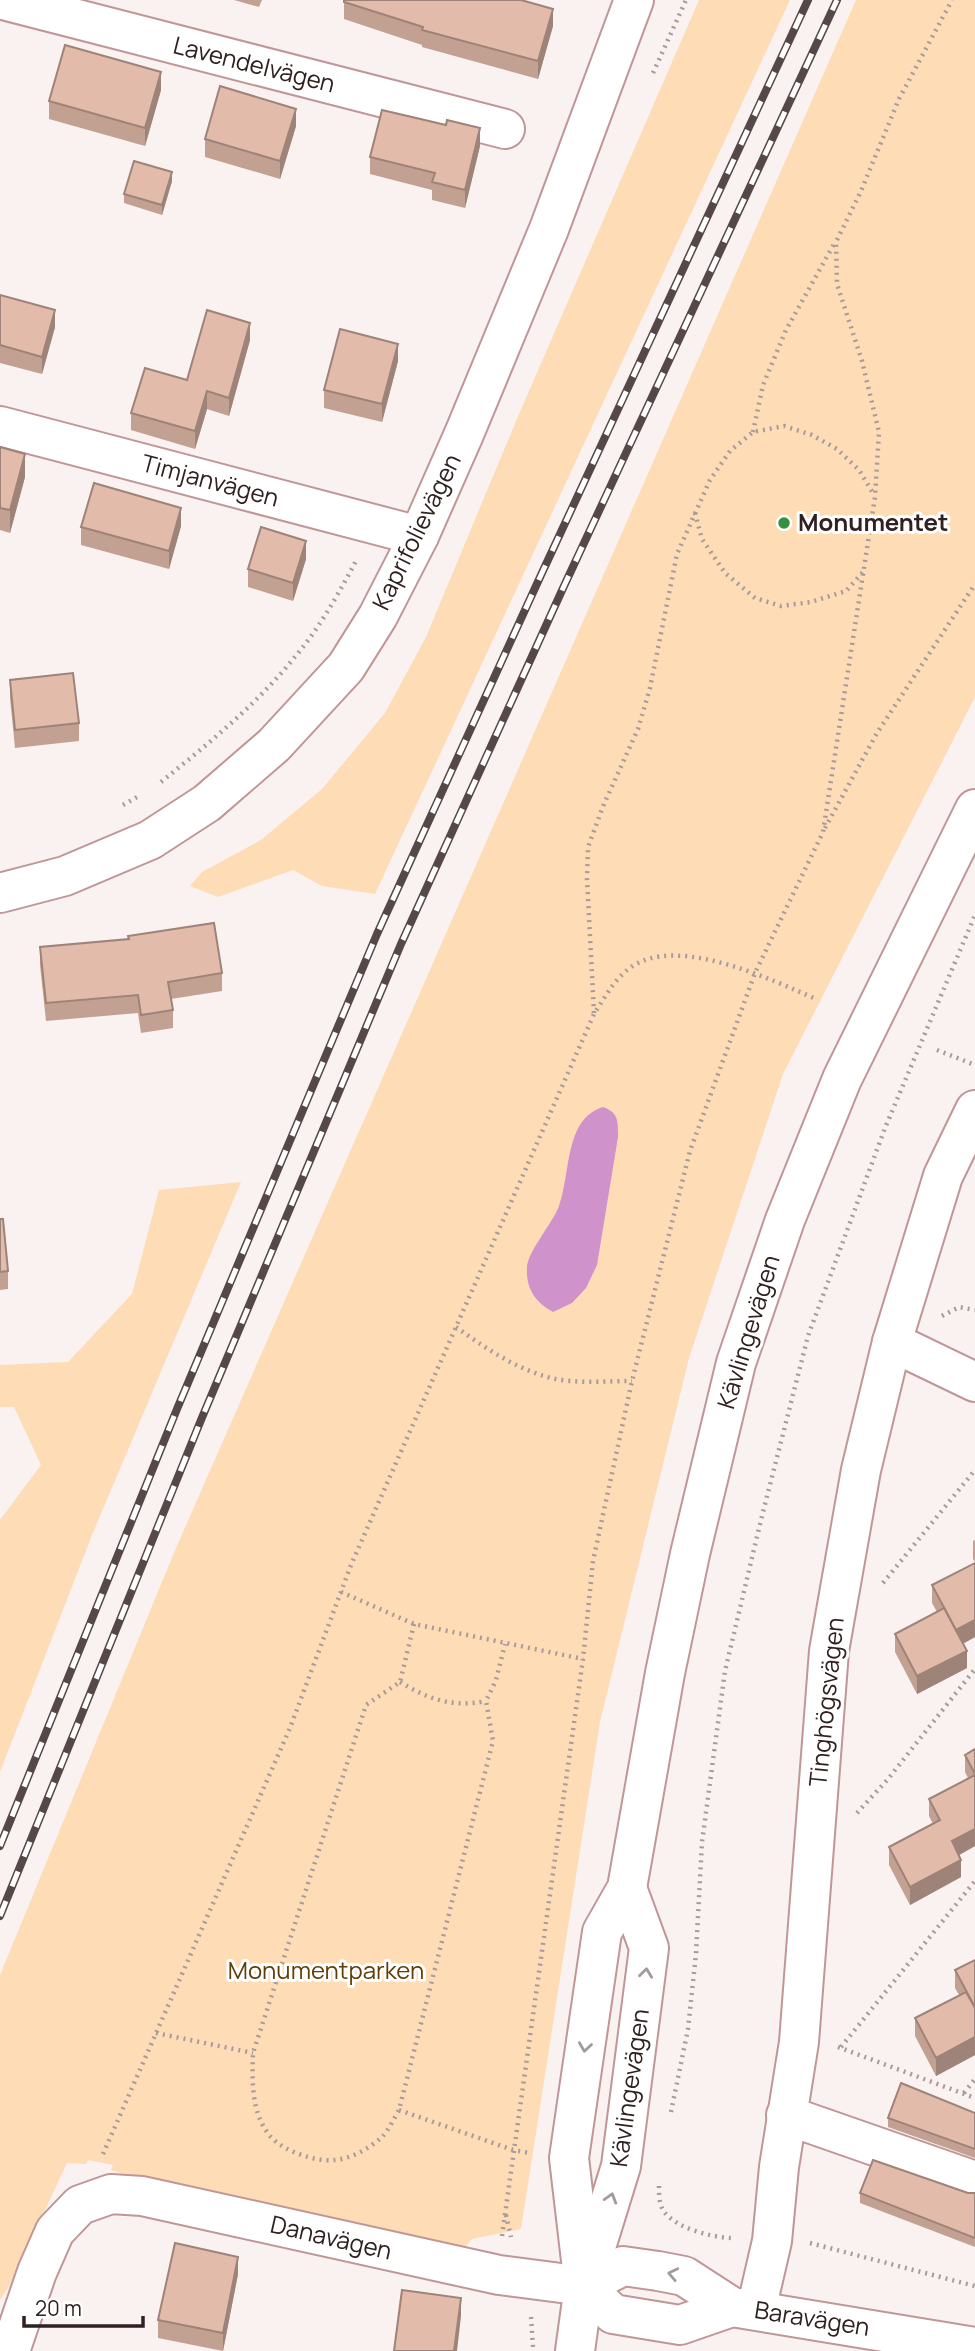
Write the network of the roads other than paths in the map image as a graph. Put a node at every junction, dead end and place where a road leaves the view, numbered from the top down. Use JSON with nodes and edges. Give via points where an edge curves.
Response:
{"nodes":[{"id":1,"x":3,"y":0,"type":"edge"},
{"id":2,"x":634,"y":0,"type":"edge"},
{"id":3,"x":505,"y":129,"type":"dead end"},
{"id":4,"x":0,"y":426,"type":"edge"},
{"id":5,"x":419,"y":537,"type":"junction"},
{"id":6,"x":975,"y":809,"type":"edge"},
{"id":7,"x":0,"y":893,"type":"edge"},
{"id":8,"x":975,"y":1110,"type":"edge"},
{"id":9,"x":892,"y":1342,"type":"junction"},
{"id":10,"x":975,"y":1382,"type":"edge"},
{"id":11,"x":627,"y":1888,"type":"junction"},
{"id":12,"x":786,"y":2115,"type":"junction"},
{"id":13,"x":975,"y":2181,"type":"edge"},
{"id":14,"x":584,"y":2286,"type":"junction"},
{"id":15,"x":744,"y":2309,"type":"junction"},
{"id":16,"x":975,"y":2347,"type":"edge"},
{"id":17,"x":10,"y":2351,"type":"edge"},
{"id":18,"x":575,"y":2351,"type":"edge"}],
"edges":[{"from":1,"to":3,"type":"street","name":"Lavendelvägen"},
{"from":2,"to":5,"type":"street","name":"Kaprifolievägen","via":[[549,229]]},
{"from":4,"to":5,"type":"street","name":"Timjanvägen"},
{"from":5,"to":7,"type":"street","name":"Kaprifolievägen","via":[[346,667],[243,774],[150,840],[65,876]]},
{"from":6,"to":11,"type":"street","name":"Kävlingevägen","via":[[842,1079],[785,1220],[736,1363],[665,1673]]},
{"from":8,"to":9,"type":"street","name":"Tinghögsvägen","via":[[943,1176]]},
{"from":9,"to":10,"type":"street"},
{"from":9,"to":12,"type":"street","name":"Tinghögsvägen","via":[[861,1471],[829,1651],[799,2042]]},
{"from":11,"to":14,"type":"street","name":"Kävlingevägen","one_way":true,"via":[[602,1932],[569,2158]]},
{"from":14,"to":11,"type":"street","name":"Kävlingevägen","one_way":true,"via":[[621,2166],[649,1948]]},
{"from":12,"to":13,"type":"street"},
{"from":12,"to":15,"type":"street","name":"Tinghögsvägen","via":[[772,2241]]},
{"from":15,"to":14,"type":"street","name":"Baravägen","one_way":true,"via":[[684,2276],[658,2271],[623,2266]]},
{"from":14,"to":15,"type":"street","name":"Baravägen","via":[[613,2314],[680,2325]]},
{"from":14,"to":17,"type":"street","name":"Danavägen","via":[[499,2275],[142,2196],[111,2194],[80,2205],[55,2231]]},
{"from":14,"to":18,"type":"street","name":"Kävlingevägen"},
{"from":15,"to":16,"type":"street","name":"Baravägen"}]}
